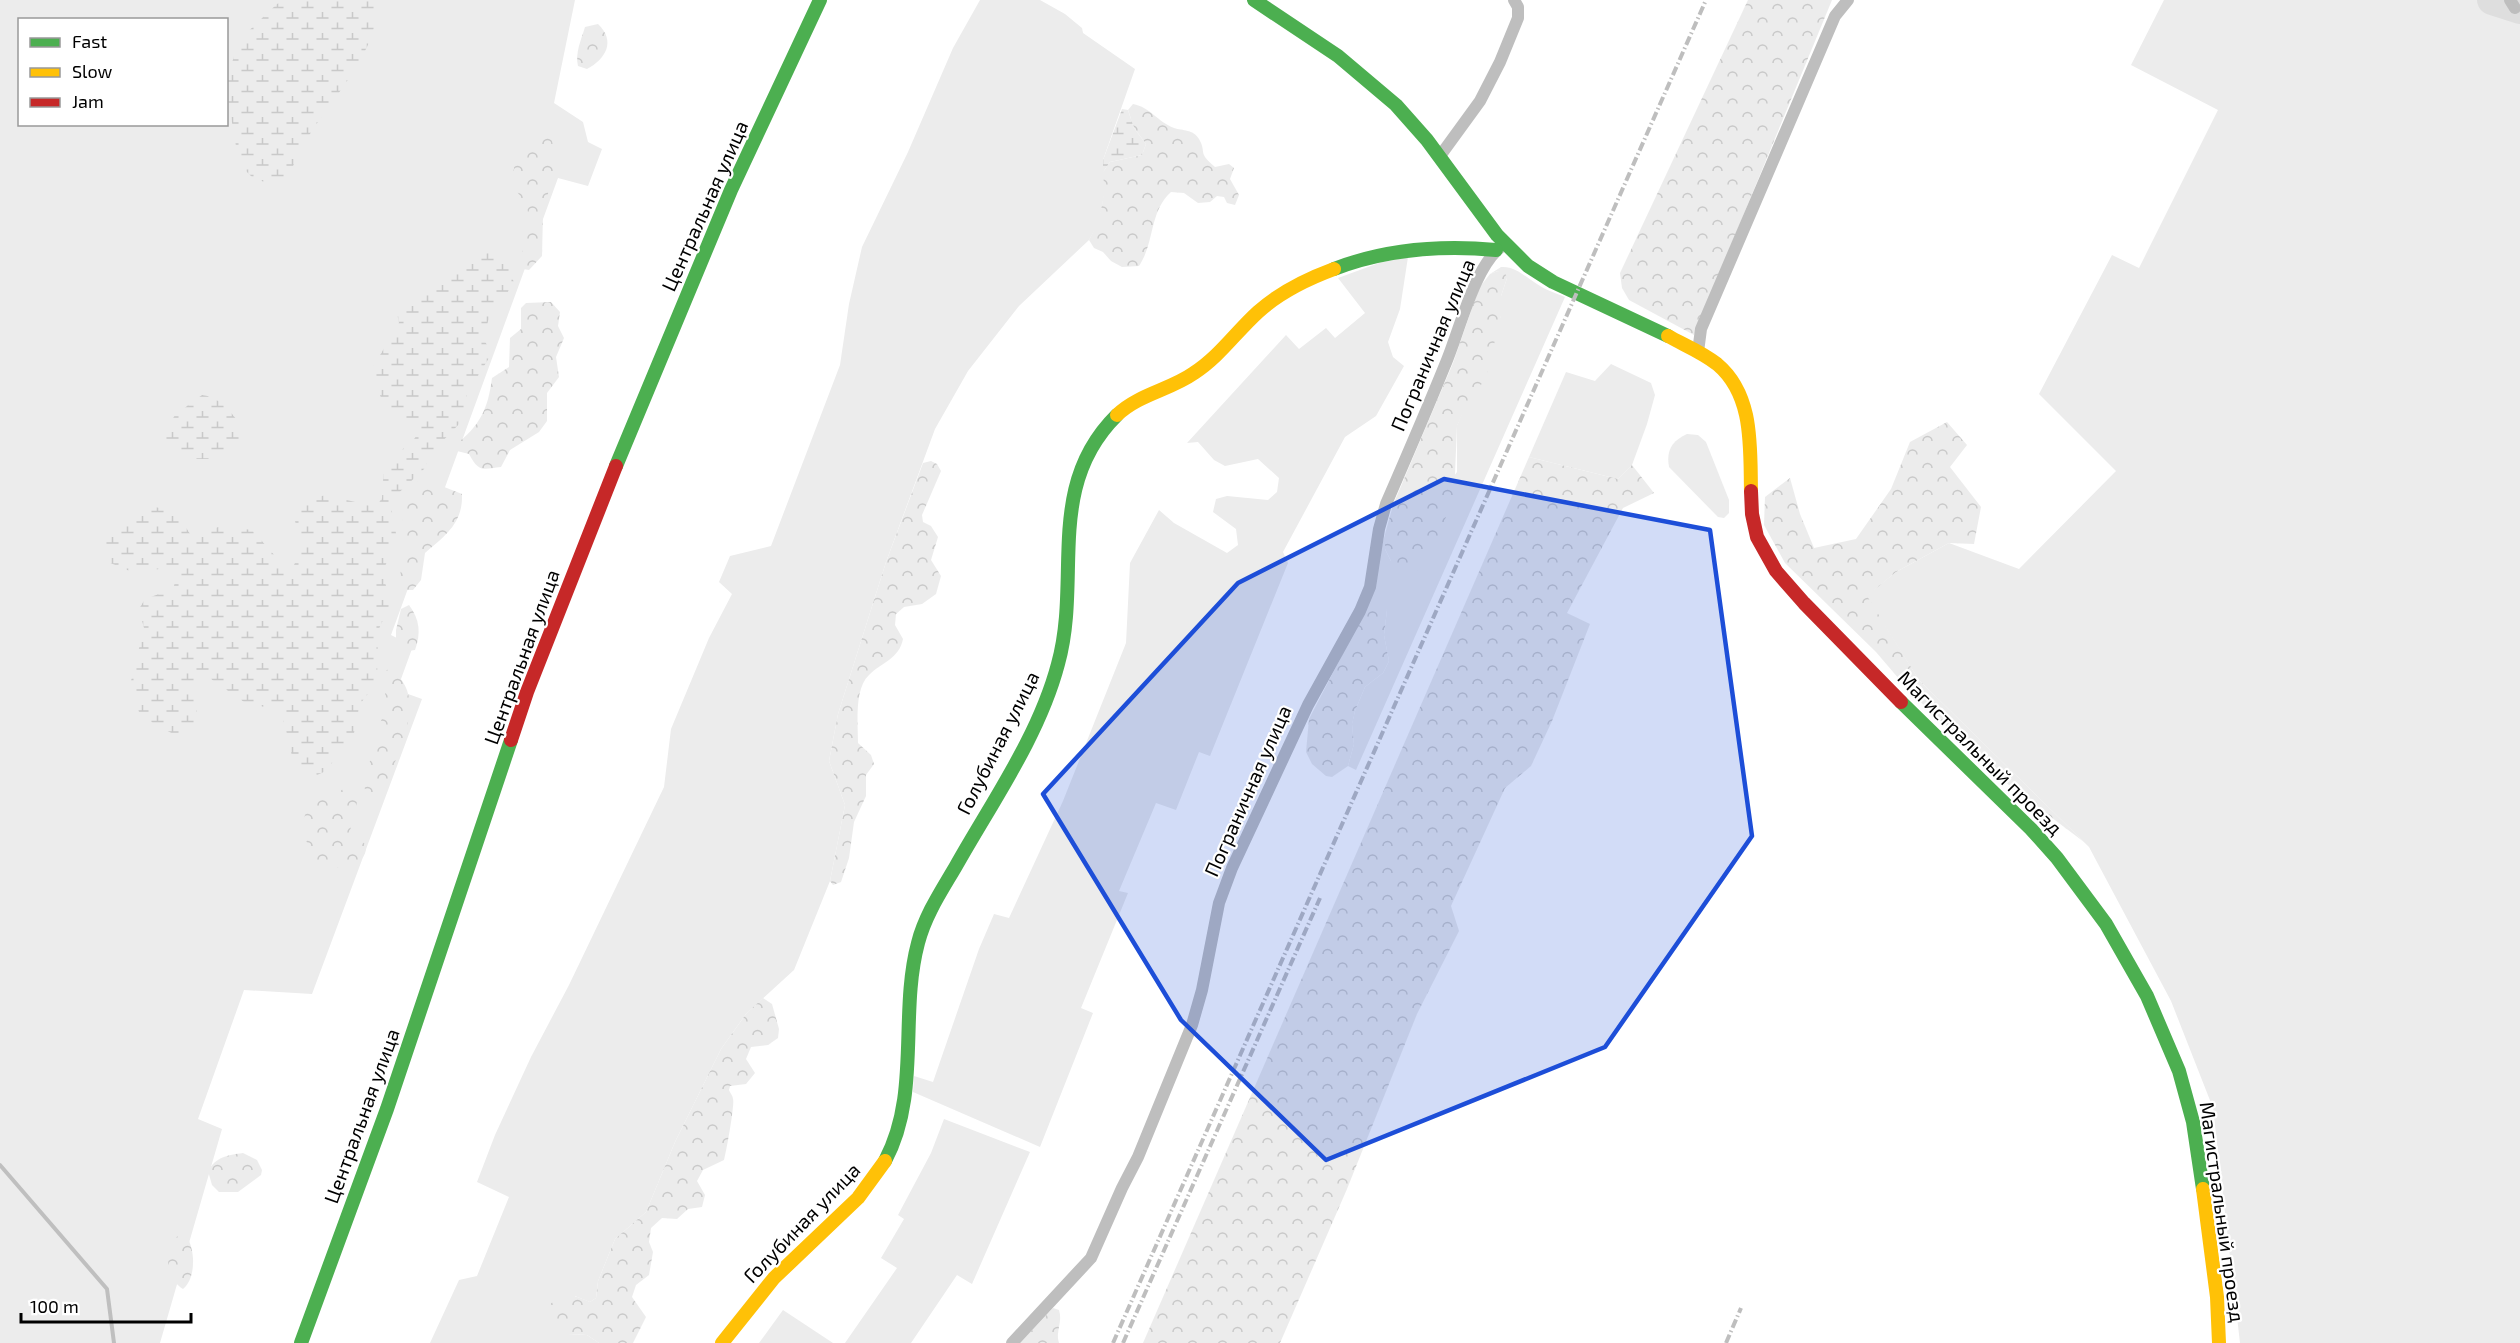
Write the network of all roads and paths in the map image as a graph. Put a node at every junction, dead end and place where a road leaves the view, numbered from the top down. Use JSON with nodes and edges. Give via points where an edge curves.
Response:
{"nodes":[{"id":1,"x":820,"y":0,"type":"edge"},
{"id":2,"x":1254,"y":0,"type":"edge"},
{"id":3,"x":1514,"y":0,"type":"edge"},
{"id":4,"x":1848,"y":0,"type":"edge"},
{"id":5,"x":1440,"y":156,"type":"junction"},
{"id":6,"x":1501,"y":247,"type":"junction"},
{"id":7,"x":1698,"y":352,"type":"junction"},
{"id":8,"x":301,"y":1343,"type":"edge"},
{"id":9,"x":722,"y":1343,"type":"edge"},
{"id":10,"x":1012,"y":1343,"type":"edge"},
{"id":11,"x":2219,"y":1343,"type":"edge"}],
"edges":[{"from":1,"to":8,"type":"street","name":"Центральная улица","via":[[732,190],[626,438],[531,681],[387,1109]]},
{"from":2,"to":5,"type":"street","name":"Магистральный проезд","via":[[1367,79],[1412,121]]},
{"from":3,"to":5,"type":"street","via":[[1518,18],[1500,62],[1480,101]]},
{"from":4,"to":7,"type":"street","via":[[1835,16],[1701,329]]},
{"from":5,"to":6,"type":"street","name":"Магистральный проезд"},
{"from":6,"to":7,"type":"street","name":"Магистральный проезд","via":[[1535,271]]},
{"from":6,"to":9,"type":"street","name":"Голубиная улица","via":[[1401,251],[1348,265],[1290,289],[1262,308],[1206,365],[1188,378],[1130,404],[1101,436],[1080,471],[1071,501],[1062,646],[1051,688],[928,918],[919,942],[912,984],[905,1091],[898,1131],[887,1158],[855,1201],[769,1283]]},
{"from":6,"to":10,"type":"street","name":"Пограничная улица","via":[[1472,293],[1386,504],[1370,587],[1360,611],[1308,705],[1232,868],[1219,903],[1192,1025],[1150,1130],[1091,1258]]},
{"from":7,"to":11,"type":"street","name":"Магистральный проезд","via":[[1728,376],[1743,405],[1750,436],[1752,520],[1768,560],[1958,760],[2031,829],[2089,896],[2129,962],[2165,1035],[2191,1110],[2213,1265]]}]}
